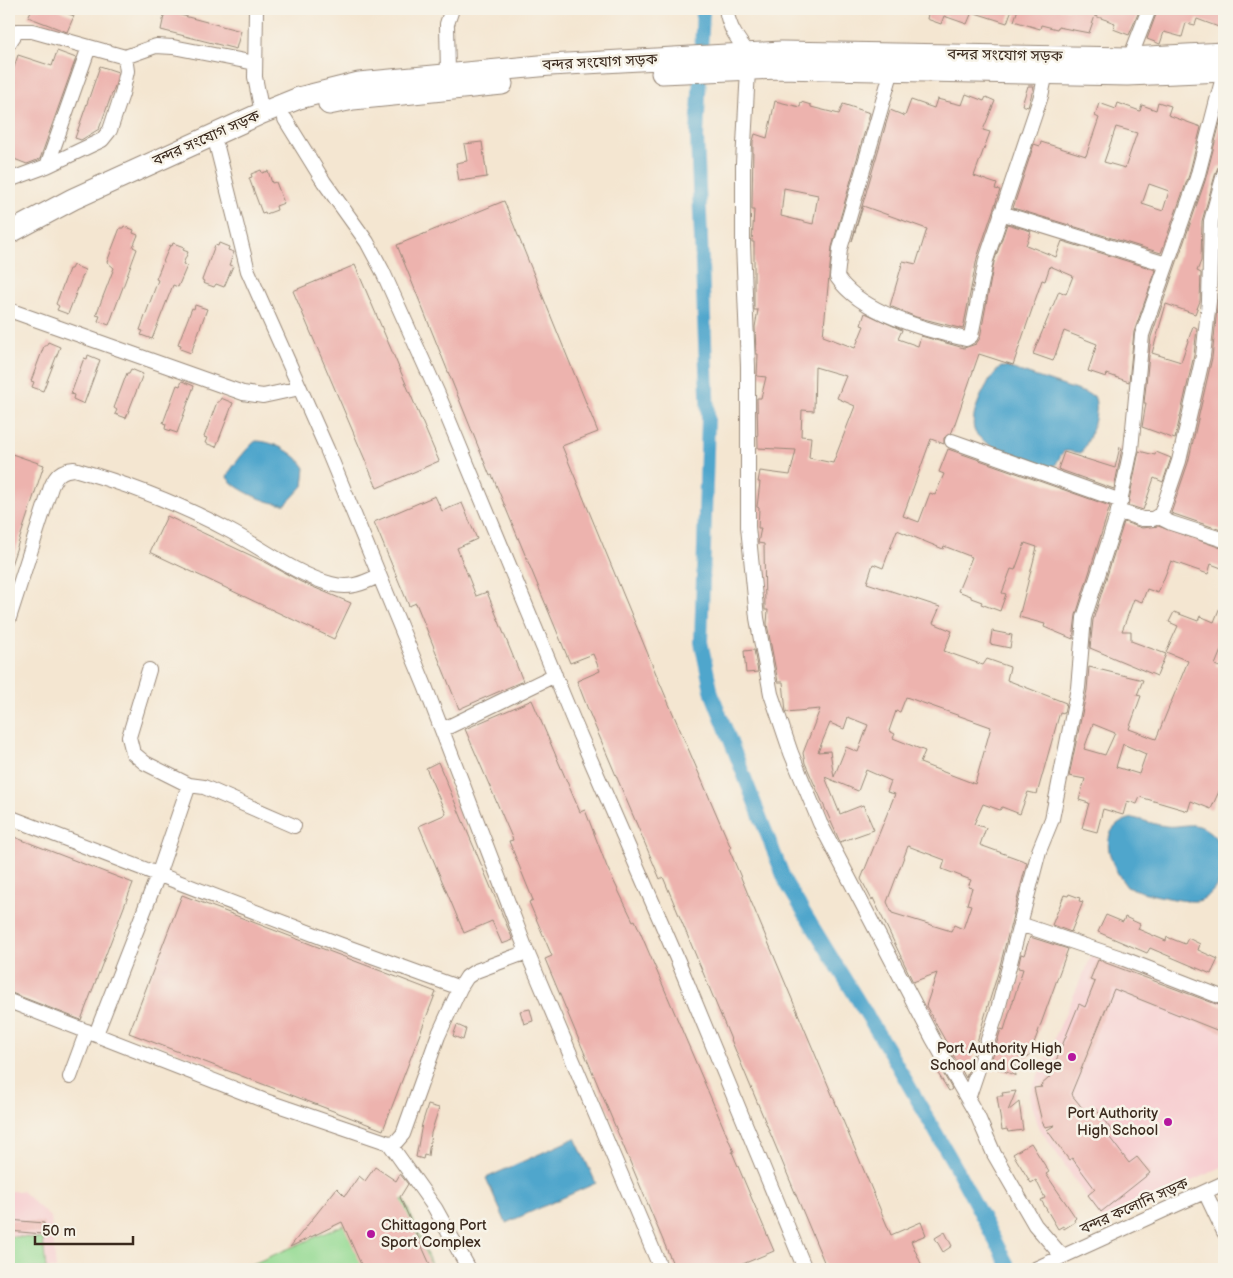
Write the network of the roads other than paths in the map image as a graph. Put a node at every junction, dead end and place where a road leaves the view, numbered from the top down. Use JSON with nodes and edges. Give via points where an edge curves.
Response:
{"nodes":[{"id":1,"x":256,"y":9,"type":"edge"},
{"id":2,"x":452,"y":9,"type":"edge"},
{"id":3,"x":726,"y":9,"type":"edge"},
{"id":4,"x":1149,"y":9,"type":"edge"},
{"id":5,"x":9,"y":43,"type":"edge"},
{"id":6,"x":89,"y":46,"type":"junction"},
{"id":7,"x":1224,"y":53,"type":"edge"},
{"id":8,"x":125,"y":57,"type":"junction"},
{"id":9,"x":1130,"y":58,"type":"junction"},
{"id":10,"x":863,"y":61,"type":"junction"},
{"id":11,"x":255,"y":62,"type":"junction"},
{"id":12,"x":749,"y":62,"type":"junction"},
{"id":13,"x":601,"y":68,"type":"junction"},
{"id":14,"x":892,"y":70,"type":"junction"},
{"id":15,"x":1224,"y":72,"type":"edge"},
{"id":16,"x":1046,"y":73,"type":"junction"},
{"id":17,"x":448,"y":74,"type":"junction"},
{"id":18,"x":262,"y":113,"type":"junction"},
{"id":19,"x":285,"y":119,"type":"junction"},
{"id":20,"x":217,"y":147,"type":"junction"},
{"id":21,"x":47,"y":166,"type":"junction"},
{"id":22,"x":1224,"y":174,"type":"edge"},
{"id":23,"x":10,"y":179,"type":"edge"},
{"id":24,"x":1001,"y":213,"type":"junction"},
{"id":25,"x":9,"y":232,"type":"edge"},
{"id":26,"x":9,"y":244,"type":"edge"},
{"id":27,"x":1166,"y":264,"type":"junction"},
{"id":28,"x":9,"y":310,"type":"edge"},
{"id":29,"x":300,"y":388,"type":"junction"},
{"id":30,"x":952,"y":441,"type":"dead end"},
{"id":31,"x":1119,"y":506,"type":"junction"},
{"id":32,"x":1161,"y":514,"type":"junction"},
{"id":33,"x":1224,"y":540,"type":"edge"},
{"id":34,"x":378,"y":576,"type":"junction"},
{"id":35,"x":9,"y":618,"type":"edge"},
{"id":36,"x":149,"y":670,"type":"dead end"},
{"id":37,"x":555,"y":675,"type":"junction"},
{"id":38,"x":442,"y":730,"type":"junction"},
{"id":39,"x":190,"y":785,"type":"junction"},
{"id":40,"x":9,"y":817,"type":"edge"},
{"id":41,"x":294,"y":826,"type":"dead end"},
{"id":42,"x":158,"y":874,"type":"junction"},
{"id":43,"x":1020,"y":924,"type":"junction"},
{"id":44,"x":527,"y":952,"type":"junction"},
{"id":45,"x":460,"y":988,"type":"junction"},
{"id":46,"x":1224,"y":998,"type":"edge"},
{"id":47,"x":9,"y":1001,"type":"edge"},
{"id":48,"x":91,"y":1033,"type":"junction"},
{"id":49,"x":70,"y":1077,"type":"dead end"},
{"id":50,"x":968,"y":1099,"type":"junction"},
{"id":51,"x":388,"y":1143,"type":"junction"},
{"id":52,"x":1224,"y":1184,"type":"edge"},
{"id":53,"x":1205,"y":1192,"type":"junction"},
{"id":54,"x":1224,"y":1232,"type":"edge"},
{"id":55,"x":1059,"y":1258,"type":"junction"},
{"id":56,"x":469,"y":1269,"type":"edge"},
{"id":57,"x":661,"y":1269,"type":"edge"},
{"id":58,"x":805,"y":1269,"type":"edge"},
{"id":59,"x":1035,"y":1269,"type":"edge"}],
"edges":[{"from":1,"to":11,"type":"street"},
{"from":2,"to":17,"type":"street","via":[[447,24]]},
{"from":3,"to":12,"type":"street","via":[[728,23]]},
{"from":4,"to":9,"type":"street"},
{"from":5,"to":6,"type":"street","via":[[17,32],[32,31]]},
{"from":6,"to":8,"type":"street"},
{"from":6,"to":21,"type":"street"},
{"from":7,"to":9,"type":"highway","name":"বন্দর সংযোগ সড়ক"},
{"from":8,"to":11,"type":"street","via":[[156,46]]},
{"from":8,"to":21,"type":"street","via":[[127,71],[110,130],[102,140]]},
{"from":9,"to":10,"type":"highway","name":"বন্দর সংযোগ সড়ক"},
{"from":10,"to":12,"type":"highway","name":"বন্দর সংযোগ সড়ক"},
{"from":10,"to":14,"type":"highway","name":"বন্দর সংযোগ সড়ক"},
{"from":11,"to":18,"type":"street"},
{"from":12,"to":13,"type":"highway","name":"বন্দর সংযোগ সড়ক"},
{"from":12,"to":50,"type":"street","via":[[743,163],[748,526],[757,618],[771,694],[820,823]]},
{"from":13,"to":17,"type":"highway","name":"বন্দর সংযোগ সড়ক"},
{"from":13,"to":19,"type":"highway","name":"বন্দর সংযোগ সড়ক","via":[[353,99]]},
{"from":14,"to":16,"type":"highway","name":"বন্দর সংযোগ সড়ক"},
{"from":14,"to":24,"type":"street","via":[[840,249],[837,277],[844,288],[887,314],[966,339],[971,336],[981,276]]},
{"from":15,"to":16,"type":"highway","name":"বন্দর সংযোগ সড়ক"},
{"from":15,"to":27,"type":"street","via":[[1203,160]]},
{"from":16,"to":24,"type":"street"},
{"from":17,"to":18,"type":"highway","name":"বন্দর সংযোগ সড়ক","via":[[352,85],[299,98]]},
{"from":18,"to":25,"type":"highway","name":"বন্দর সংযোগ সড়ক","via":[[73,199]]},
{"from":19,"to":20,"type":"highway","name":"বন্দর সংযোগ সড়ক"},
{"from":19,"to":37,"type":"street","via":[[367,242],[382,270],[438,394]]},
{"from":20,"to":26,"type":"highway","name":"বন্দর সংযোগ সড়ক"},
{"from":20,"to":29,"type":"street","via":[[248,271]]},
{"from":21,"to":23,"type":"street"},
{"from":22,"to":32,"type":"street","via":[[1211,221],[1209,301],[1199,378],[1187,436]]},
{"from":24,"to":27,"type":"street"},
{"from":27,"to":31,"type":"street","via":[[1142,335],[1134,426]]},
{"from":28,"to":29,"type":"street","via":[[243,393],[263,396]]},
{"from":29,"to":34,"type":"street"},
{"from":30,"to":31,"type":"street"},
{"from":31,"to":32,"type":"street","via":[[1142,519],[1153,519]]},
{"from":31,"to":43,"type":"street","via":[[1084,618],[1078,688],[1052,819],[1039,851]]},
{"from":32,"to":33,"type":"street","via":[[1163,520]]},
{"from":34,"to":35,"type":"street","via":[[360,585],[330,584],[176,504],[74,468],[63,470],[50,487]]},
{"from":34,"to":38,"type":"street"},
{"from":36,"to":39,"type":"street","via":[[130,737],[133,753]]},
{"from":37,"to":38,"type":"street"},
{"from":37,"to":58,"type":"street"},
{"from":38,"to":44,"type":"street"},
{"from":39,"to":41,"type":"street","via":[[204,787]]},
{"from":39,"to":42,"type":"street"},
{"from":40,"to":42,"type":"street"},
{"from":42,"to":45,"type":"street"},
{"from":42,"to":48,"type":"street"},
{"from":43,"to":46,"type":"street","via":[[1124,959]]},
{"from":43,"to":50,"type":"street","via":[[997,1013]]},
{"from":44,"to":45,"type":"street","via":[[476,971]]},
{"from":44,"to":57,"type":"street"},
{"from":45,"to":51,"type":"street","via":[[438,1036],[403,1134],[396,1142]]},
{"from":47,"to":48,"type":"street"},
{"from":48,"to":49,"type":"street"},
{"from":48,"to":51,"type":"street","via":[[278,1106]]},
{"from":50,"to":55,"type":"street","via":[[994,1154],[1035,1225]]},
{"from":51,"to":56,"type":"street","via":[[435,1208]]},
{"from":52,"to":53,"type":"street","name":"বন্দর কলোনি সড়ক"},
{"from":53,"to":54,"type":"street"},
{"from":53,"to":55,"type":"street","name":"বন্দর কলোনি সড়ক"},
{"from":55,"to":59,"type":"street","name":"বন্দর কলোনি সড়ক"}]}
